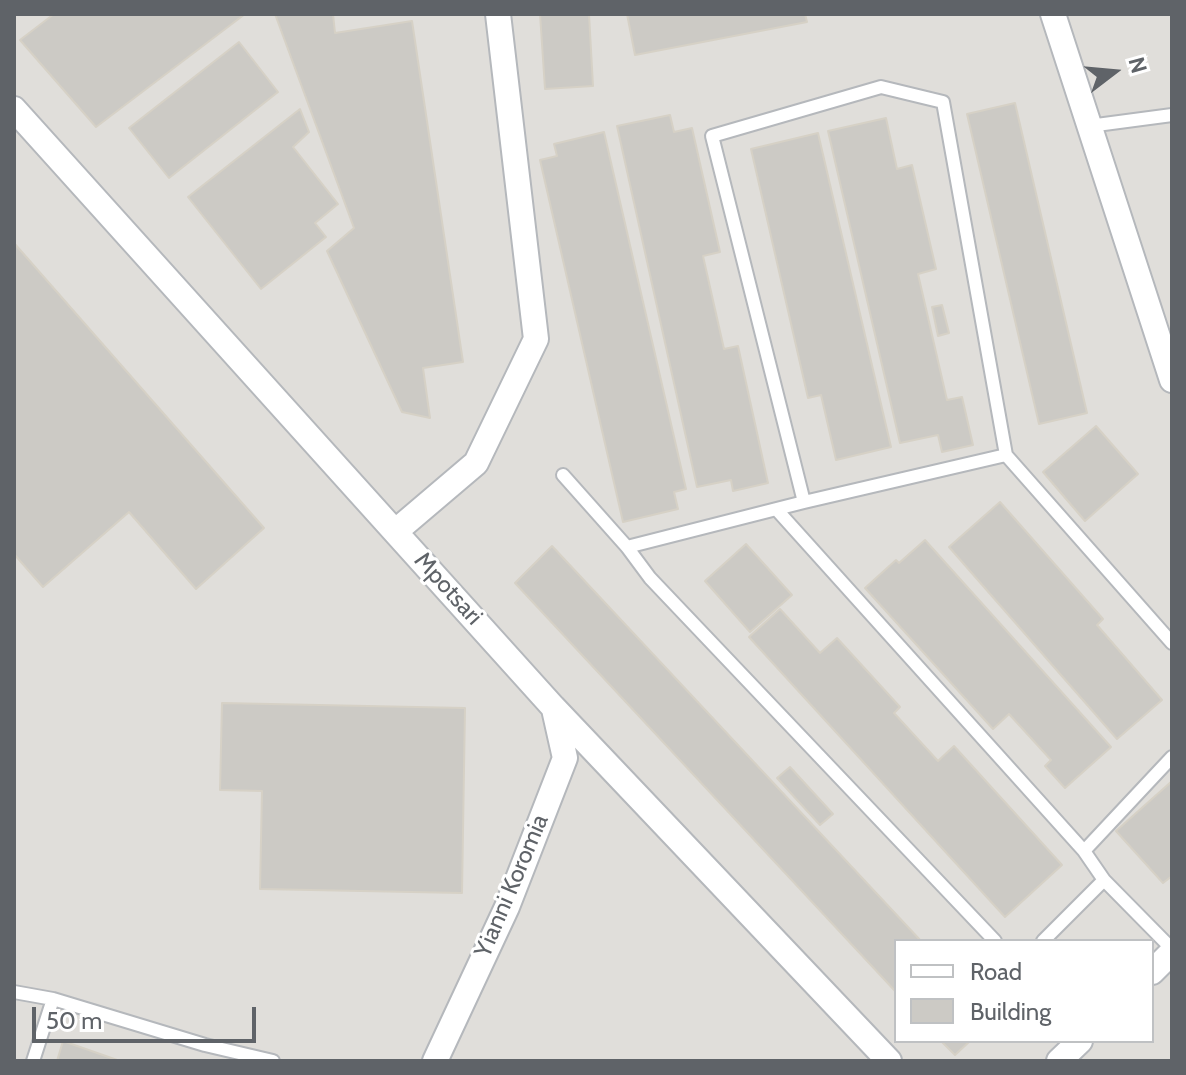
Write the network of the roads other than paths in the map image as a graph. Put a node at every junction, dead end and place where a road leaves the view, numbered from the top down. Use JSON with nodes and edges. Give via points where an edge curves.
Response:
{"nodes":[{"id":1,"x":498,"y":14,"type":"edge"},
{"id":2,"x":1053,"y":14,"type":"edge"},
{"id":3,"x":14,"y":109,"type":"edge"},
{"id":4,"x":1172,"y":115,"type":"edge"},
{"id":5,"x":1089,"y":126,"type":"junction"},
{"id":6,"x":1165,"y":339,"type":"edge"},
{"id":7,"x":1172,"y":380,"type":"edge"},
{"id":8,"x":1006,"y":455,"type":"junction"},
{"id":9,"x":563,"y":475,"type":"dead end"},
{"id":10,"x":804,"y":502,"type":"junction"},
{"id":11,"x":777,"y":510,"type":"junction"},
{"id":12,"x":396,"y":531,"type":"junction"},
{"id":13,"x":627,"y":547,"type":"junction"},
{"id":14,"x":1172,"y":643,"type":"edge"},
{"id":15,"x":553,"y":707,"type":"junction"},
{"id":16,"x":1172,"y":757,"type":"edge"},
{"id":17,"x":1084,"y":851,"type":"junction"},
{"id":18,"x":1104,"y":880,"type":"junction"},
{"id":19,"x":993,"y":939,"type":"edge"},
{"id":20,"x":1045,"y":939,"type":"edge"},
{"id":21,"x":1172,"y":951,"type":"edge"},
{"id":22,"x":1154,"y":970,"type":"edge"},
{"id":23,"x":14,"y":992,"type":"edge"},
{"id":24,"x":53,"y":999,"type":"junction"},
{"id":25,"x":1078,"y":1043,"type":"edge"},
{"id":26,"x":33,"y":1061,"type":"edge"},
{"id":27,"x":273,"y":1061,"type":"edge"},
{"id":28,"x":435,"y":1061,"type":"edge"},
{"id":29,"x":889,"y":1061,"type":"edge"},
{"id":30,"x":1059,"y":1061,"type":"edge"}],
"edges":[{"from":1,"to":12,"type":"street","via":[[536,339],[476,463]]},
{"from":2,"to":5,"type":"street"},
{"from":3,"to":12,"type":"street","name":"Mpotsari"},
{"from":4,"to":5,"type":"lane"},
{"from":5,"to":6,"type":"street"},
{"from":6,"to":7,"type":"street"},
{"from":8,"to":10,"type":"lane"},
{"from":8,"to":10,"type":"lane","via":[[943,102],[881,87],[712,136]]},
{"from":8,"to":14,"type":"lane"},
{"from":9,"to":13,"type":"lane"},
{"from":10,"to":11,"type":"lane"},
{"from":11,"to":13,"type":"lane"},
{"from":11,"to":17,"type":"lane"},
{"from":12,"to":15,"type":"street","name":"Mpotsari"},
{"from":13,"to":19,"type":"lane","via":[[650,578]]},
{"from":15,"to":28,"type":"street","name":"Yianni Koromia","via":[[565,758],[507,907]]},
{"from":15,"to":29,"type":"street","name":"Mpotsari"},
{"from":16,"to":17,"type":"lane"},
{"from":17,"to":18,"type":"lane"},
{"from":18,"to":20,"type":"lane"},
{"from":18,"to":21,"type":"lane"},
{"from":21,"to":22,"type":"street"},
{"from":23,"to":24,"type":"lane"},
{"from":24,"to":26,"type":"lane"},
{"from":24,"to":27,"type":"lane"},
{"from":25,"to":30,"type":"street"}]}
